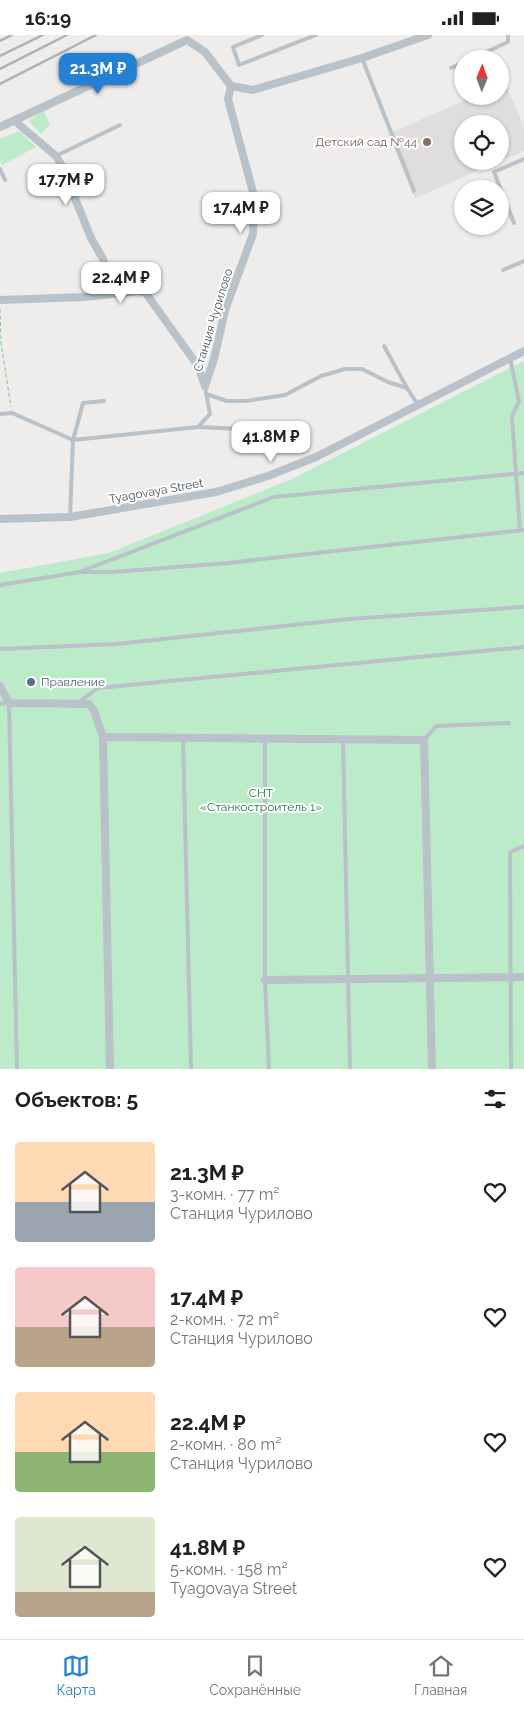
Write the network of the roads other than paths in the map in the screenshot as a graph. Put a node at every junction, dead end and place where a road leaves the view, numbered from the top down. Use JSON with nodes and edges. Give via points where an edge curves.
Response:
{"nodes":[{"id":1,"x":262,"y":35,"type":"edge"},
{"id":2,"x":316,"y":35,"type":"edge"},
{"id":3,"x":428,"y":35,"type":"edge"},
{"id":4,"x":508,"y":35,"type":"edge"},
{"id":5,"x":190,"y":37,"type":"edge"},
{"id":6,"x":491,"y":50,"type":"edge"},
{"id":7,"x":362,"y":58,"type":"junction"},
{"id":8,"x":454,"y":67,"type":"edge"},
{"id":9,"x":451,"y":68,"type":"dead end"},
{"id":10,"x":231,"y":86,"type":"junction"},
{"id":11,"x":16,"y":122,"type":"junction"},
{"id":12,"x":120,"y":125,"type":"dead end"},
{"id":13,"x":0,"y":127,"type":"edge"},
{"id":14,"x":56,"y":156,"type":"junction"},
{"id":15,"x":524,"y":159,"type":"edge"},
{"id":16,"x":0,"y":169,"type":"edge"},
{"id":17,"x":5,"y":179,"type":"dead end"},
{"id":18,"x":414,"y":191,"type":"dead end"},
{"id":19,"x":514,"y":223,"type":"dead end"},
{"id":20,"x":524,"y":261,"type":"edge"},
{"id":21,"x":503,"y":270,"type":"dead end"},
{"id":22,"x":115,"y":293,"type":"junction"},
{"id":23,"x":0,"y":300,"type":"edge"},
{"id":24,"x":384,"y":346,"type":"dead end"},
{"id":25,"x":524,"y":351,"type":"edge"},
{"id":26,"x":510,"y":358,"type":"junction"},
{"id":27,"x":204,"y":386,"type":"junction"},
{"id":28,"x":407,"y":388,"type":"junction"},
{"id":29,"x":206,"y":394,"type":"junction"},
{"id":30,"x":104,"y":401,"type":"dead end"},
{"id":31,"x":522,"y":401,"type":"edge"},
{"id":32,"x":418,"y":405,"type":"junction"},
{"id":33,"x":0,"y":414,"type":"edge"},
{"id":34,"x":198,"y":427,"type":"junction"},
{"id":35,"x":241,"y":429,"type":"dead end"},
{"id":36,"x":73,"y":440,"type":"junction"},
{"id":37,"x":524,"y":473,"type":"edge"},
{"id":38,"x":516,"y":474,"type":"junction"},
{"id":39,"x":70,"y":517,"type":"junction"},
{"id":40,"x":0,"y":519,"type":"edge"},
{"id":41,"x":522,"y":531,"type":"edge"},
{"id":42,"x":80,"y":571,"type":"junction"},
{"id":43,"x":0,"y":585,"type":"edge"},
{"id":44,"x":524,"y":607,"type":"edge"},
{"id":45,"x":524,"y":647,"type":"edge"},
{"id":46,"x":0,"y":649,"type":"edge"},
{"id":47,"x":0,"y":686,"type":"edge"},
{"id":48,"x":79,"y":702,"type":"junction"},
{"id":49,"x":4,"y":704,"type":"edge"},
{"id":50,"x":509,"y":723,"type":"dead end"},
{"id":51,"x":103,"y":737,"type":"junction"},
{"id":52,"x":183,"y":738,"type":"junction"},
{"id":53,"x":266,"y":739,"type":"junction"},
{"id":54,"x":343,"y":739,"type":"junction"},
{"id":55,"x":424,"y":740,"type":"junction"},
{"id":56,"x":524,"y":846,"type":"edge"},
{"id":57,"x":430,"y":977,"type":"junction"},
{"id":58,"x":510,"y":977,"type":"junction"},
{"id":59,"x":524,"y":977,"type":"edge"},
{"id":60,"x":348,"y":979,"type":"junction"},
{"id":61,"x":265,"y":980,"type":"junction"},
{"id":62,"x":17,"y":1069,"type":"edge"},
{"id":63,"x":110,"y":1069,"type":"edge"},
{"id":64,"x":191,"y":1069,"type":"edge"},
{"id":65,"x":269,"y":1069,"type":"edge"},
{"id":66,"x":350,"y":1069,"type":"edge"},
{"id":67,"x":432,"y":1069,"type":"edge"},
{"id":68,"x":511,"y":1069,"type":"edge"}],
"edges":[{"from":1,"to":2,"type":"lane","via":[[233,47],[239,65]]},
{"from":3,"to":7,"type":"street"},
{"from":4,"to":6,"type":"lane","via":[[508,42]]},
{"from":5,"to":10,"type":"street"},
{"from":5,"to":11,"type":"street"},
{"from":7,"to":10,"type":"street","via":[[253,90]]},
{"from":7,"to":18,"type":"lane"},
{"from":8,"to":9,"type":"lane"},
{"from":10,"to":27,"type":"street","name":"Станция Чурилово","via":[[228,99],[254,196],[253,234],[225,310]]},
{"from":11,"to":13,"type":"street"},
{"from":11,"to":14,"type":"street"},
{"from":12,"to":14,"type":"lane"},
{"from":14,"to":22,"type":"street"},
{"from":15,"to":19,"type":"lane","via":[[494,172]]},
{"from":16,"to":17,"type":"lane"},
{"from":20,"to":21,"type":"lane"},
{"from":22,"to":23,"type":"street","name":"Станция Чурилово"},
{"from":22,"to":27,"type":"street","name":"Станция Чурилово","via":[[145,292],[198,365]]},
{"from":24,"to":28,"type":"lane"},
{"from":25,"to":26,"type":"street","name":"Tyagovaya Street"},
{"from":26,"to":31,"type":"lane"},
{"from":26,"to":32,"type":"street","name":"Tyagovaya Street"},
{"from":27,"to":29,"type":"lane","name":"Станция Чурилово"},
{"from":28,"to":29,"type":"lane","via":[[362,369],[345,369],[321,376],[285,395],[227,401]]},
{"from":28,"to":32,"type":"lane"},
{"from":29,"to":34,"type":"lane","name":"Станция Чурилово","via":[[210,414]]},
{"from":30,"to":36,"type":"lane","via":[[83,403]]},
{"from":31,"to":38,"type":"lane","via":[[512,416]]},
{"from":32,"to":39,"type":"street","name":"Tyagovaya Street","via":[[316,457],[268,476],[216,492]]},
{"from":33,"to":36,"type":"lane","via":[[12,413]]},
{"from":34,"to":35,"type":"lane"},
{"from":34,"to":36,"type":"lane"},
{"from":36,"to":39,"type":"lane"},
{"from":37,"to":38,"type":"lane"},
{"from":38,"to":41,"type":"lane"},
{"from":38,"to":42,"type":"lane","via":[[274,497]]},
{"from":39,"to":40,"type":"street","name":"Tyagovaya Street"},
{"from":41,"to":42,"type":"lane","via":[[228,563],[113,572]]},
{"from":42,"to":43,"type":"lane"},
{"from":44,"to":46,"type":"lane","via":[[350,619],[117,644]]},
{"from":45,"to":48,"type":"lane","via":[[98,688]]},
{"from":47,"to":49,"type":"street"},
{"from":48,"to":49,"type":"street"},
{"from":48,"to":51,"type":"street","via":[[88,704],[94,711]]},
{"from":49,"to":62,"type":"lane"},
{"from":50,"to":55,"type":"lane","via":[[436,726]]},
{"from":51,"to":52,"type":"street"},
{"from":51,"to":63,"type":"street"},
{"from":52,"to":53,"type":"street"},
{"from":52,"to":64,"type":"lane"},
{"from":53,"to":54,"type":"street"},
{"from":53,"to":61,"type":"lane"},
{"from":54,"to":55,"type":"street"},
{"from":54,"to":60,"type":"lane"},
{"from":55,"to":57,"type":"street"},
{"from":56,"to":58,"type":"lane","via":[[510,852]]},
{"from":57,"to":58,"type":"street"},
{"from":57,"to":60,"type":"street"},
{"from":57,"to":67,"type":"street"},
{"from":58,"to":59,"type":"street"},
{"from":58,"to":68,"type":"lane"},
{"from":60,"to":61,"type":"street"},
{"from":60,"to":66,"type":"lane"},
{"from":61,"to":65,"type":"lane"}]}
